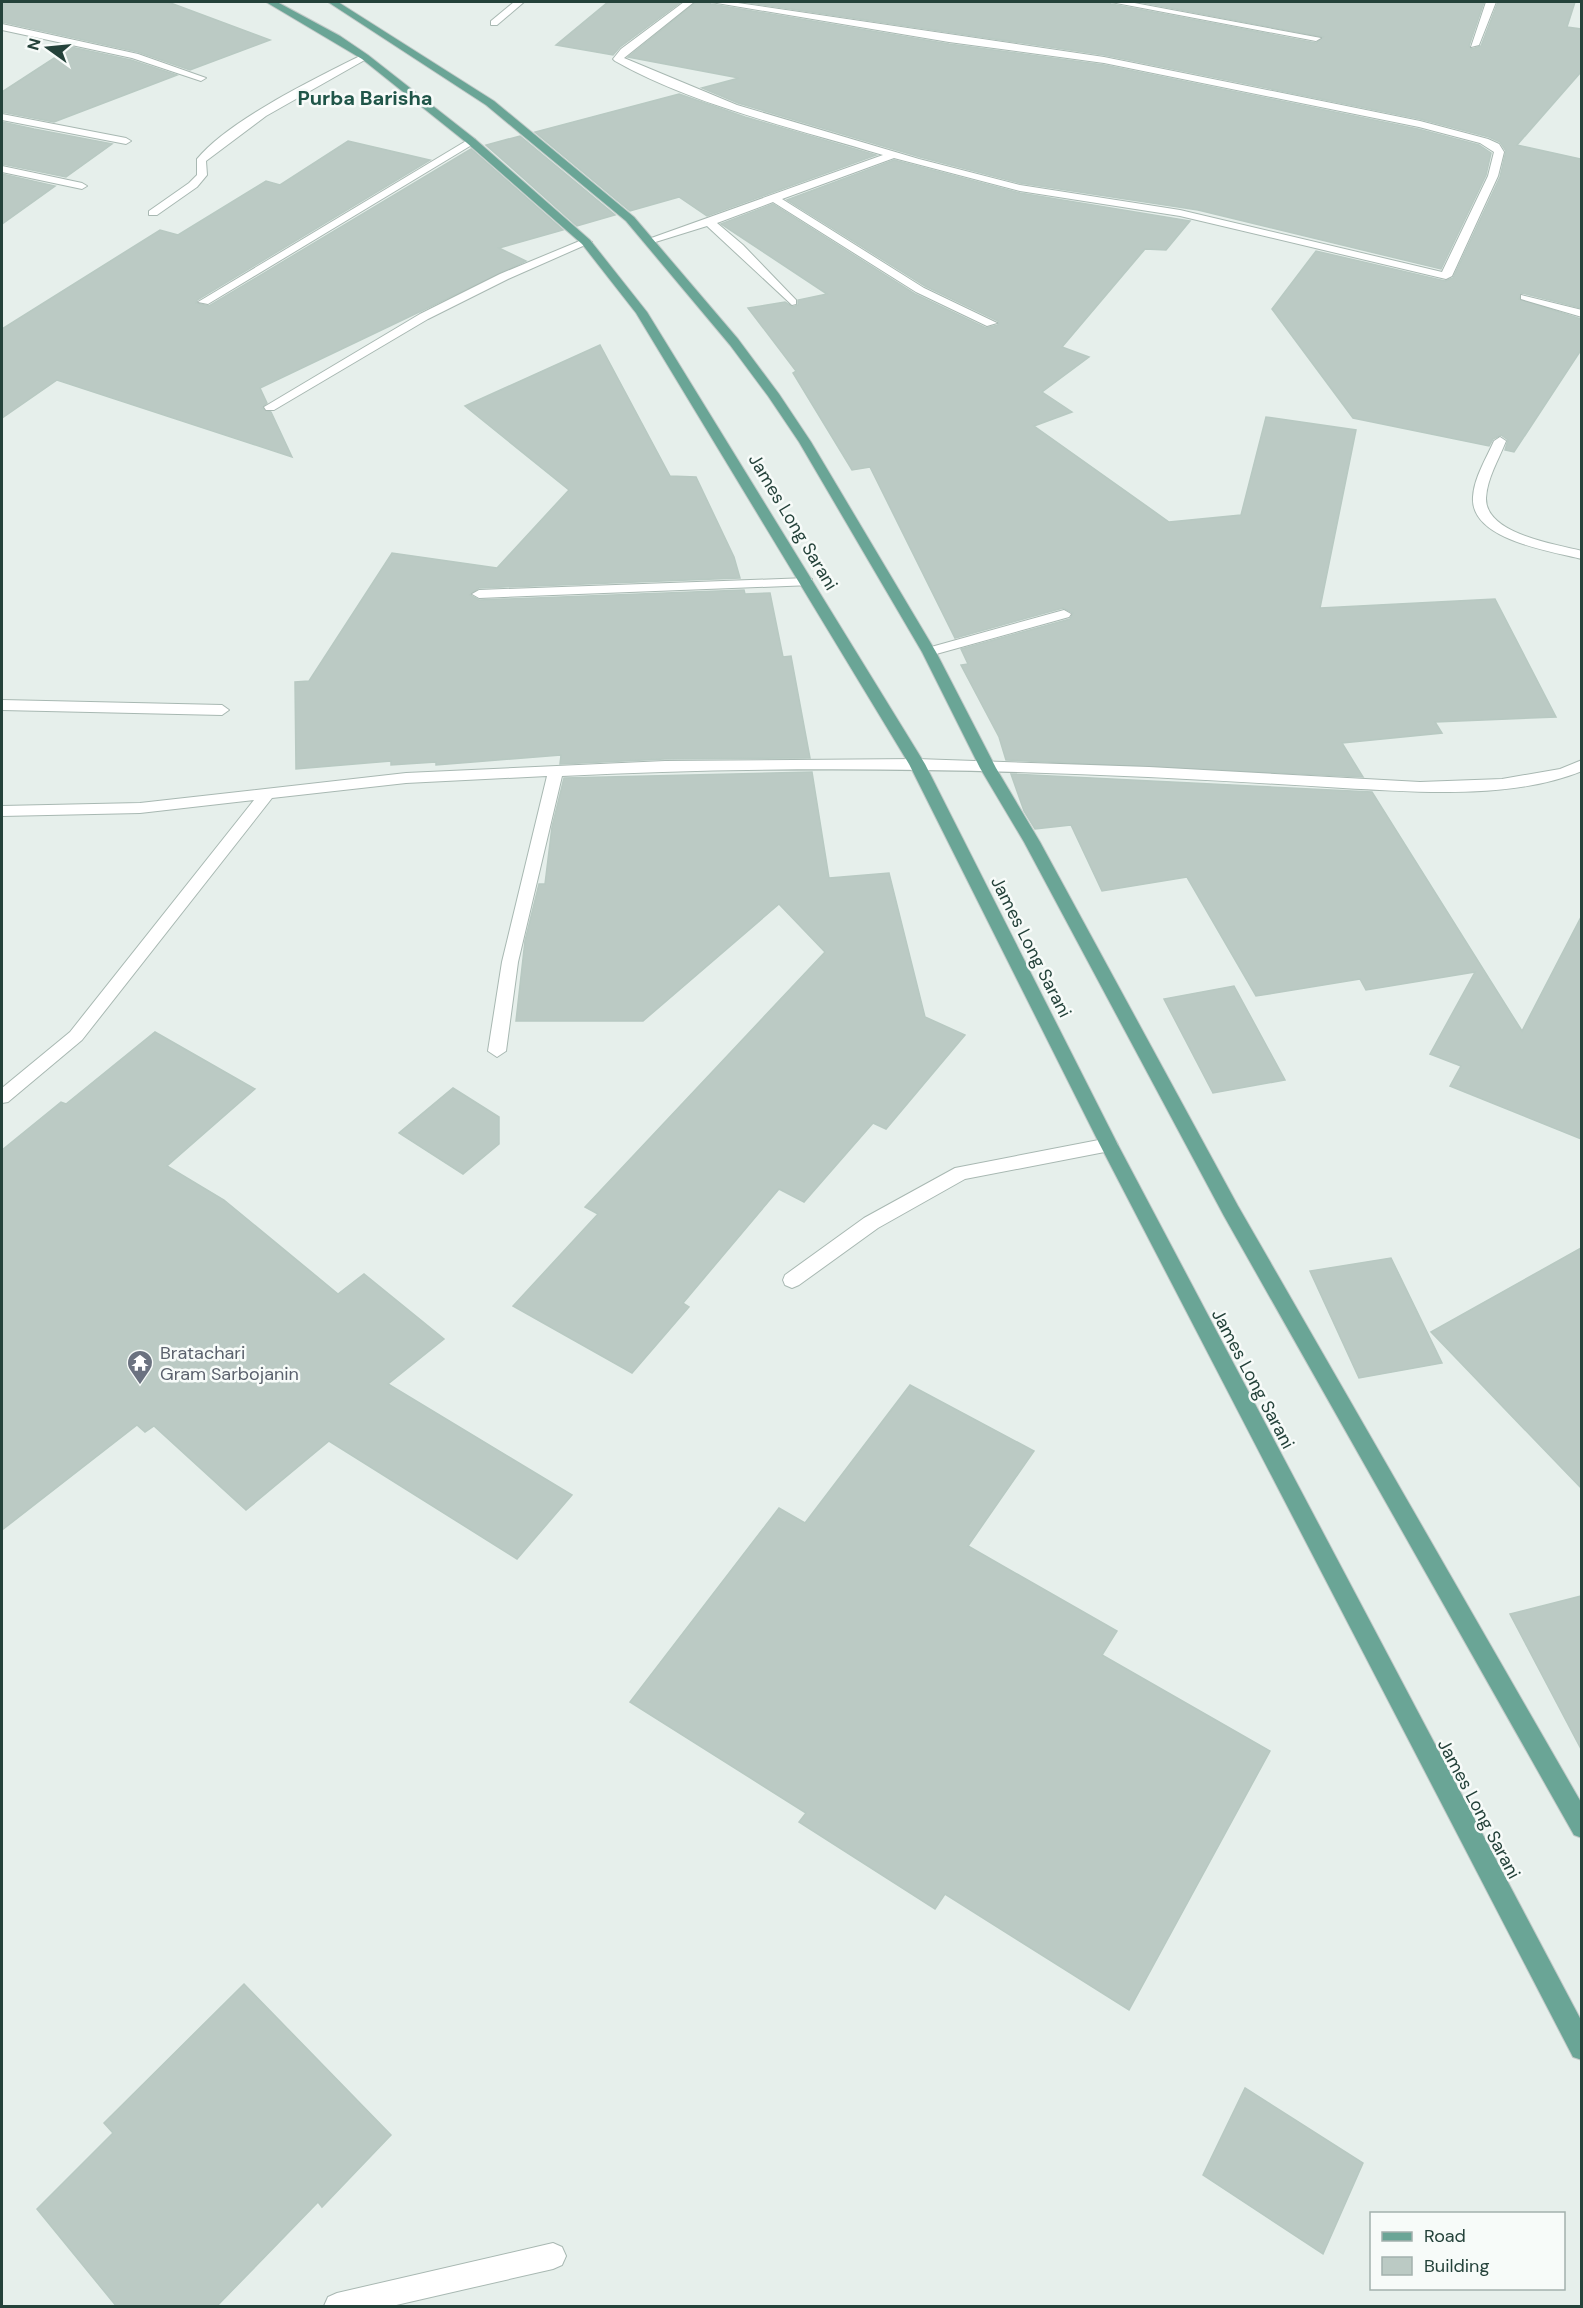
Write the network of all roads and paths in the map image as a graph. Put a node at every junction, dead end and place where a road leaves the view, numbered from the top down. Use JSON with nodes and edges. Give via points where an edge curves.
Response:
{"nodes":[{"id":1,"x":271,"y":2,"type":"edge"},
{"id":2,"x":332,"y":2,"type":"edge"},
{"id":3,"x":519,"y":2,"type":"edge"},
{"id":4,"x":689,"y":2,"type":"edge"},
{"id":5,"x":716,"y":2,"type":"edge"},
{"id":6,"x":1116,"y":2,"type":"edge"},
{"id":7,"x":1491,"y":2,"type":"edge"},
{"id":8,"x":494,"y":23,"type":"dead end"},
{"id":9,"x":2,"y":27,"type":"edge"},
{"id":10,"x":1316,"y":38,"type":"dead end"},
{"id":11,"x":1474,"y":45,"type":"dead end"},
{"id":12,"x":364,"y":57,"type":"junction"},
{"id":13,"x":201,"y":78,"type":"dead end"},
{"id":14,"x":2,"y":117,"type":"edge"},
{"id":15,"x":126,"y":141,"type":"dead end"},
{"id":16,"x":471,"y":141,"type":"junction"},
{"id":17,"x":892,"y":154,"type":"junction"},
{"id":18,"x":2,"y":169,"type":"edge"},
{"id":19,"x":82,"y":186,"type":"dead end"},
{"id":20,"x":775,"y":200,"type":"junction"},
{"id":21,"x":153,"y":213,"type":"dead end"},
{"id":22,"x":709,"y":222,"type":"junction"},
{"id":23,"x":649,"y":241,"type":"junction"},
{"id":24,"x":586,"y":242,"type":"junction"},
{"id":25,"x":1525,"y":297,"type":"dead end"},
{"id":26,"x":204,"y":302,"type":"dead end"},
{"id":27,"x":792,"y":302,"type":"dead end"},
{"id":28,"x":1581,"y":314,"type":"edge"},
{"id":29,"x":991,"y":323,"type":"dead end"},
{"id":30,"x":270,"y":407,"type":"dead end"},
{"id":31,"x":1500,"y":441,"type":"dead end"},
{"id":32,"x":1581,"y":555,"type":"edge"},
{"id":33,"x":807,"y":582,"type":"junction"},
{"id":34,"x":479,"y":594,"type":"dead end"},
{"id":35,"x":1064,"y":614,"type":"dead end"},
{"id":36,"x":929,"y":652,"type":"junction"},
{"id":37,"x":2,"y":705,"type":"edge"},
{"id":38,"x":222,"y":710,"type":"dead end"},
{"id":39,"x":917,"y":764,"type":"junction"},
{"id":40,"x":1581,"y":765,"type":"edge"},
{"id":41,"x":988,"y":768,"type":"junction"},
{"id":42,"x":556,"y":771,"type":"junction"},
{"id":43,"x":1563,"y":773,"type":"junction"},
{"id":44,"x":1581,"y":777,"type":"edge"},
{"id":45,"x":268,"y":793,"type":"junction"},
{"id":46,"x":2,"y":811,"type":"edge"},
{"id":47,"x":497,"y":1051,"type":"dead end"},
{"id":48,"x":2,"y":1097,"type":"edge"},
{"id":49,"x":1109,"y":1145,"type":"junction"},
{"id":50,"x":792,"y":1280,"type":"dead end"},
{"id":51,"x":1581,"y":1827,"type":"edge"},
{"id":52,"x":1581,"y":2048,"type":"edge"},
{"id":53,"x":553,"y":2256,"type":"dead end"},
{"id":54,"x":337,"y":2307,"type":"edge"}],
"edges":[{"from":1,"to":12,"type":"main road","name":"James Long Sarani"},
{"from":2,"to":23,"type":"main road","via":[[490,103],[630,219]]},
{"from":3,"to":8,"type":"street"},
{"from":4,"to":17,"type":"street","via":[[618,59],[733,107]]},
{"from":5,"to":17,"type":"street","via":[[1104,60],[1420,124],[1484,141],[1500,152],[1446,276],[1180,213],[1020,188]]},
{"from":6,"to":10,"type":"street"},
{"from":7,"to":11,"type":"street"},
{"from":9,"to":13,"type":"street","via":[[135,56]]},
{"from":12,"to":16,"type":"main road","name":"James Long Sarani"},
{"from":12,"to":21,"type":"street","via":[[245,125],[205,156],[201,162],[202,175],[193,184]]},
{"from":14,"to":15,"type":"street"},
{"from":16,"to":24,"type":"main road","name":"James Long Sarani"},
{"from":16,"to":26,"type":"street"},
{"from":17,"to":20,"type":"street"},
{"from":18,"to":19,"type":"street"},
{"from":20,"to":22,"type":"street"},
{"from":20,"to":29,"type":"street","via":[[920,290]]},
{"from":22,"to":23,"type":"street"},
{"from":22,"to":27,"type":"street"},
{"from":23,"to":36,"type":"main road","via":[[773,394]]},
{"from":24,"to":30,"type":"street","via":[[541,259],[390,335]]},
{"from":24,"to":33,"type":"main road","name":"James Long Sarani","via":[[641,312]]},
{"from":25,"to":28,"type":"street"},
{"from":31,"to":32,"type":"street","via":[[1482,488],[1480,507],[1487,520],[1501,531]]},
{"from":33,"to":34,"type":"street"},
{"from":33,"to":39,"type":"main road","name":"James Long Sarani"},
{"from":35,"to":36,"type":"street"},
{"from":36,"to":41,"type":"main road"},
{"from":37,"to":38,"type":"street"},
{"from":39,"to":41,"type":"street"},
{"from":39,"to":42,"type":"street"},
{"from":39,"to":49,"type":"main road","name":"James Long Sarani"},
{"from":40,"to":43,"type":"street"},
{"from":41,"to":43,"type":"street","via":[[1149,772],[1420,787],[1502,784]]},
{"from":41,"to":51,"type":"main road","via":[[1231,1211]]},
{"from":42,"to":45,"type":"street","via":[[405,778]]},
{"from":42,"to":47,"type":"street","via":[[510,962]]},
{"from":43,"to":44,"type":"street"},
{"from":45,"to":46,"type":"street","via":[[140,808]]},
{"from":45,"to":48,"type":"street","via":[[76,1036]]},
{"from":49,"to":50,"type":"street","via":[[961,1173],[871,1223]]},
{"from":49,"to":52,"type":"main road","name":"James Long Sarani"},
{"from":53,"to":54,"type":"street"}]}
